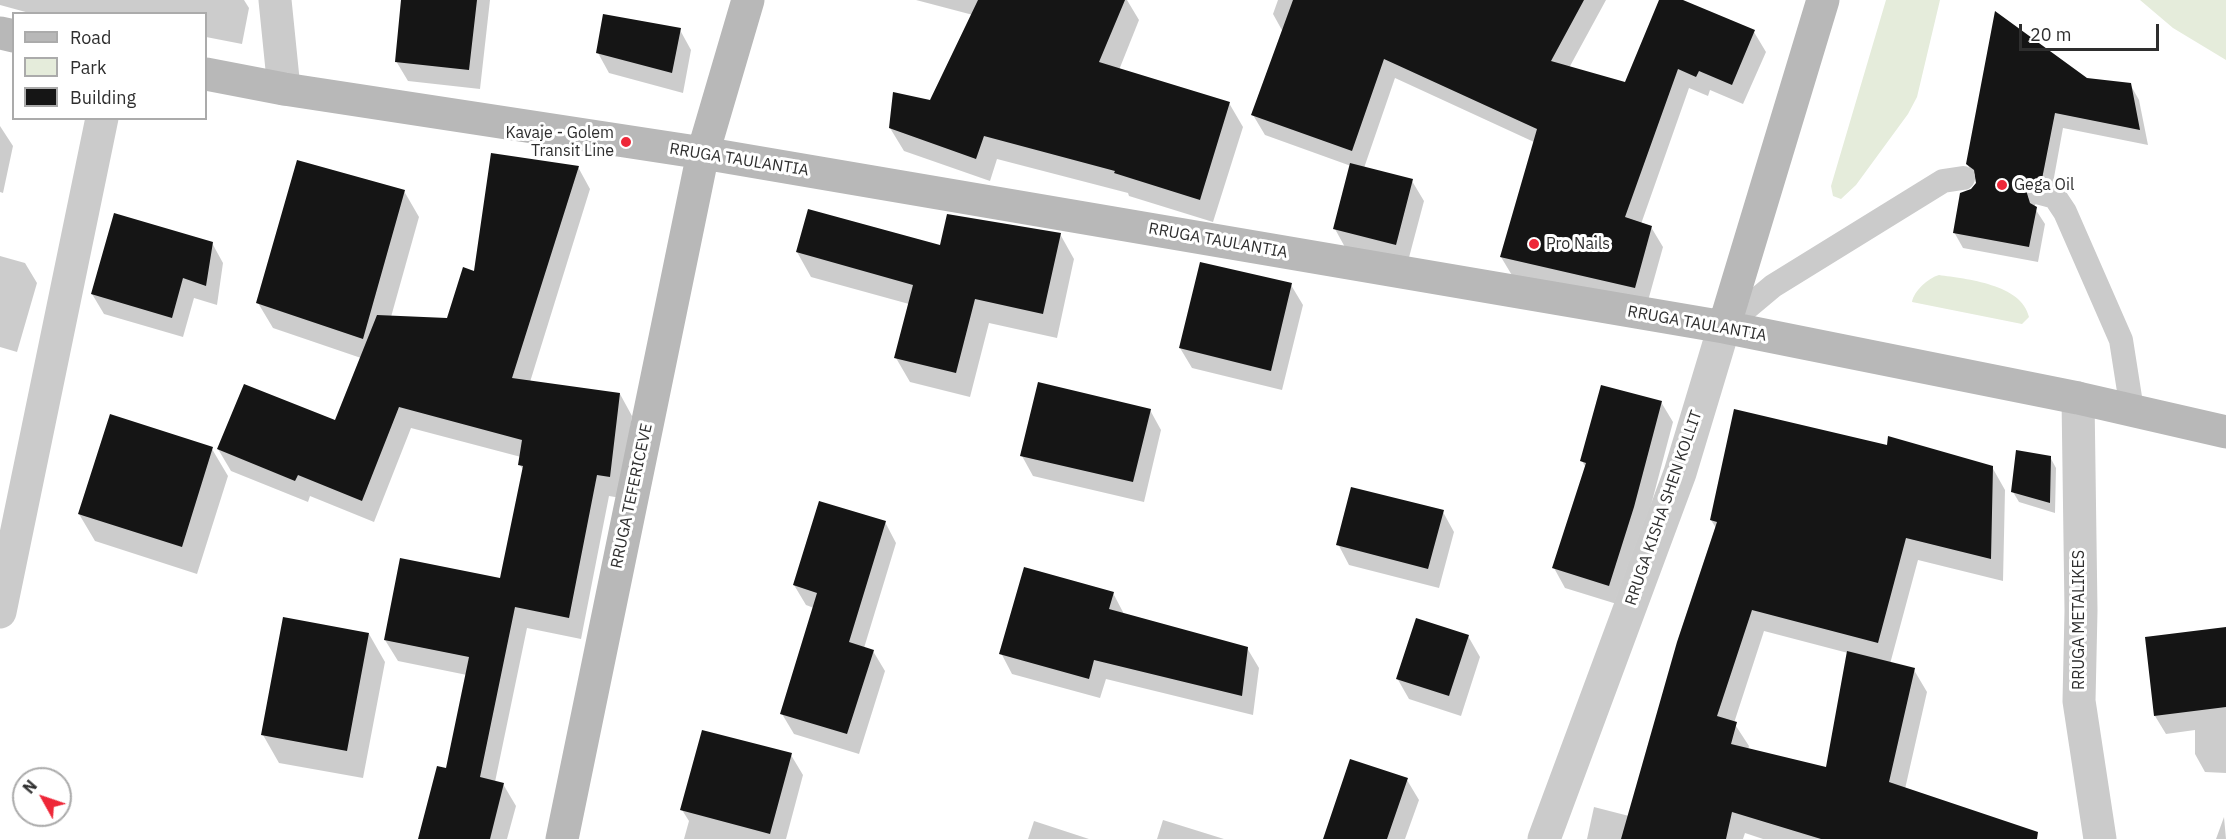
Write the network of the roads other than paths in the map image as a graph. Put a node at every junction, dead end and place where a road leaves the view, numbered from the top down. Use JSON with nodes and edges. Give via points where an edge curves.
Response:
{"nodes":[{"id":1,"x":275,"y":0,"type":"edge"},
{"id":2,"x":748,"y":0,"type":"edge"},
{"id":3,"x":1823,"y":0,"type":"edge"},
{"id":4,"x":207,"y":74,"type":"edge"},
{"id":5,"x":284,"y":89,"type":"junction"},
{"id":6,"x":102,"y":120,"type":"edge"},
{"id":7,"x":703,"y":153,"type":"junction"},
{"id":8,"x":1963,"y":178,"type":"dead end"},
{"id":9,"x":2040,"y":193,"type":"dead end"},
{"id":10,"x":1724,"y":327,"type":"junction"},
{"id":11,"x":2078,"y":399,"type":"junction"},
{"id":12,"x":2132,"y":410,"type":"junction"},
{"id":13,"x":2226,"y":432,"type":"edge"},
{"id":14,"x":0,"y":612,"type":"edge"},
{"id":15,"x":562,"y":839,"type":"edge"},
{"id":16,"x":1544,"y":839,"type":"edge"},
{"id":17,"x":2100,"y":839,"type":"edge"}],
"edges":[{"from":1,"to":5,"type":"street"},
{"from":2,"to":7,"type":"street","name":"RRUGA TEFERICEVE"},
{"from":3,"to":10,"type":"street","name":"RRUGA KISHA SHEN KOLLIT"},
{"from":4,"to":5,"type":"street","name":"RRUGA TAULANTIA"},
{"from":5,"to":7,"type":"street","name":"RRUGA TAULANTIA"},
{"from":6,"to":14,"type":"street"},
{"from":7,"to":10,"type":"street","name":"RRUGA TAULANTIA"},
{"from":7,"to":15,"type":"street","name":"RRUGA TEFERICEVE"},
{"from":8,"to":10,"type":"lane","via":[[1943,181],[1773,286]]},
{"from":9,"to":12,"type":"lane","via":[[2055,197],[2065,212],[2121,340]]},
{"from":10,"to":11,"type":"street","name":"RRUGA TAULANTIA"},
{"from":10,"to":16,"type":"street","name":"RRUGA KISHA SHEN KOLLIT","via":[[1680,473]]},
{"from":11,"to":12,"type":"street","name":"RRUGA TAULANTIA"},
{"from":11,"to":17,"type":"street","name":"RRUGA METALIKES","via":[[2079,700]]},
{"from":12,"to":13,"type":"street","name":"RRUGA TAULANTIA"}]}
